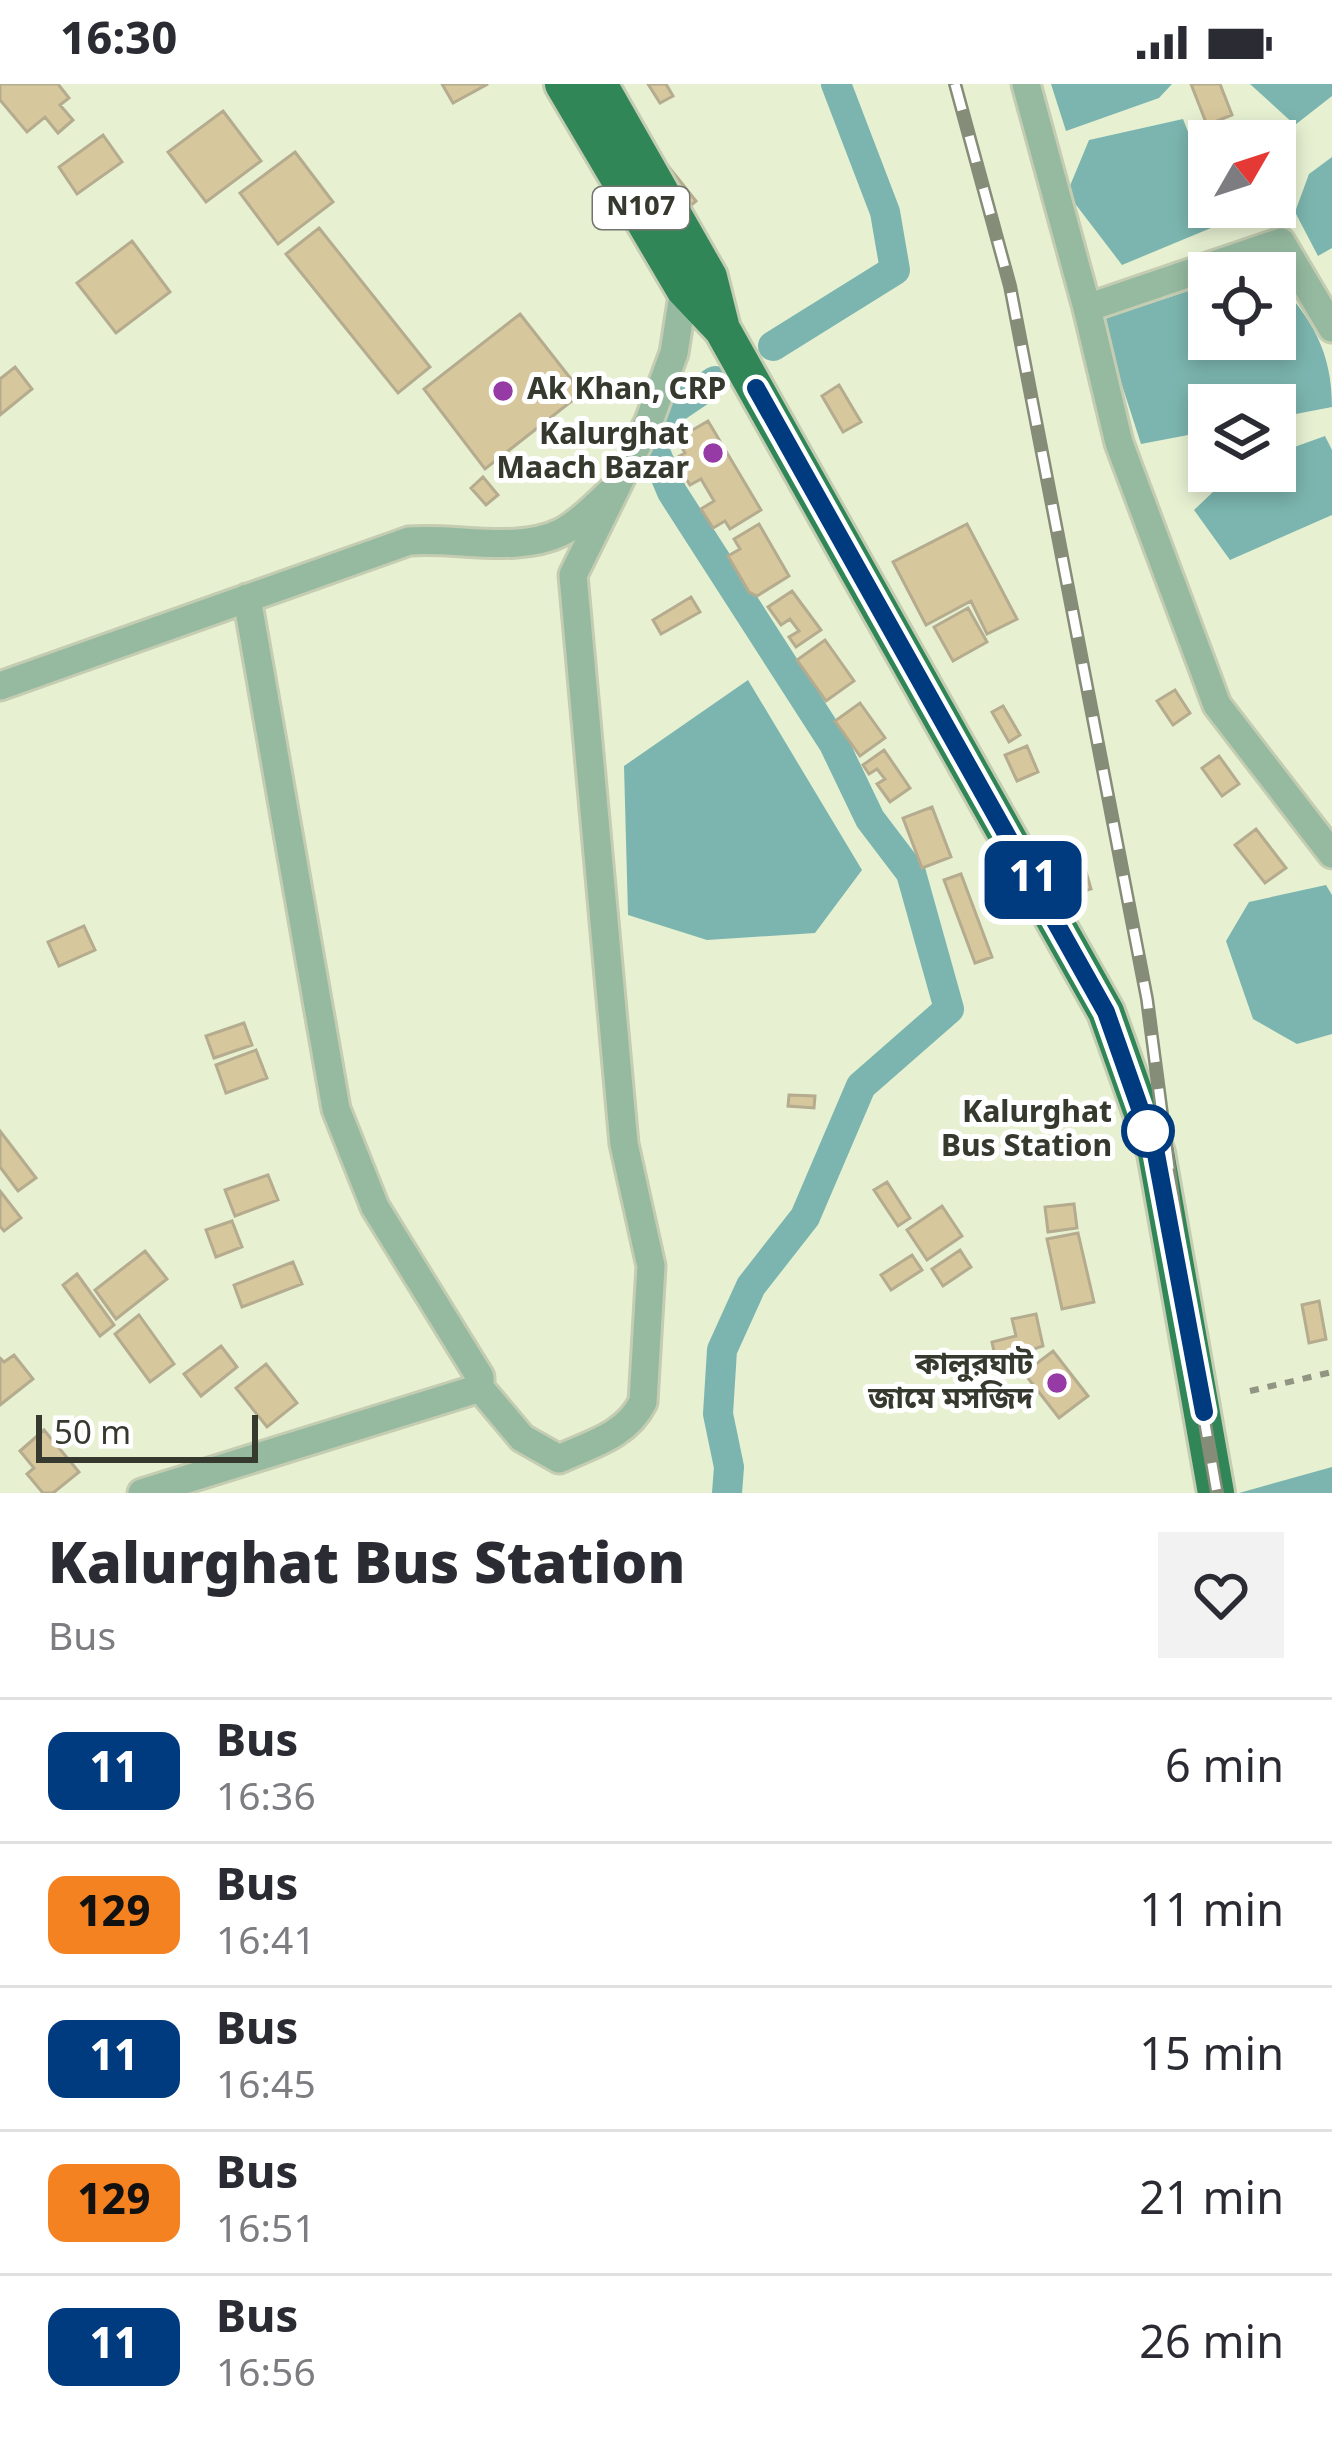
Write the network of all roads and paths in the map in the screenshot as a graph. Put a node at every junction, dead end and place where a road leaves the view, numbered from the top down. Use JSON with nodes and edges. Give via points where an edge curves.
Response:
{"nodes":[{"id":1,"x":563,"y":84,"type":"edge"},
{"id":2,"x":599,"y":84,"type":"edge"},
{"id":3,"x":1026,"y":84,"type":"edge"},
{"id":4,"x":697,"y":283,"type":"junction"},
{"id":5,"x":1087,"y":308,"type":"junction"},
{"id":6,"x":1332,"y":328,"type":"edge"},
{"id":7,"x":618,"y":486,"type":"junction"},
{"id":8,"x":247,"y":598,"type":"junction"},
{"id":9,"x":0,"y":686,"type":"edge"},
{"id":10,"x":1332,"y":854,"type":"edge"},
{"id":11,"x":1332,"y":1372,"type":"edge"},
{"id":12,"x":480,"y":1388,"type":"junction"},
{"id":13,"x":1250,"y":1391,"type":"dead end"},
{"id":14,"x":142,"y":1493,"type":"edge"},
{"id":15,"x":1216,"y":1493,"type":"edge"}],
"edges":[{"from":1,"to":4,"type":"highway","number":"N107"},
{"from":2,"to":4,"type":"highway","number":"N107"},
{"from":3,"to":5,"type":"street"},
{"from":4,"to":7,"type":"street"},
{"from":4,"to":15,"type":"highway","number":"N107","via":[[1106,1012],[1156,1154]]},
{"from":5,"to":6,"type":"street","via":[[1281,242]]},
{"from":5,"to":10,"type":"street","via":[[1119,443],[1217,705]]},
{"from":7,"to":8,"type":"street","via":[[563,531],[526,544],[409,541]]},
{"from":7,"to":12,"type":"street","via":[[573,575],[624,1144],[651,1266],[643,1402],[617,1433],[559,1459],[522,1438]]},
{"from":8,"to":9,"type":"street"},
{"from":8,"to":12,"type":"street","via":[[336,1109],[375,1207],[435,1297]]},
{"from":11,"to":13,"type":"path"},
{"from":12,"to":14,"type":"street"}]}
